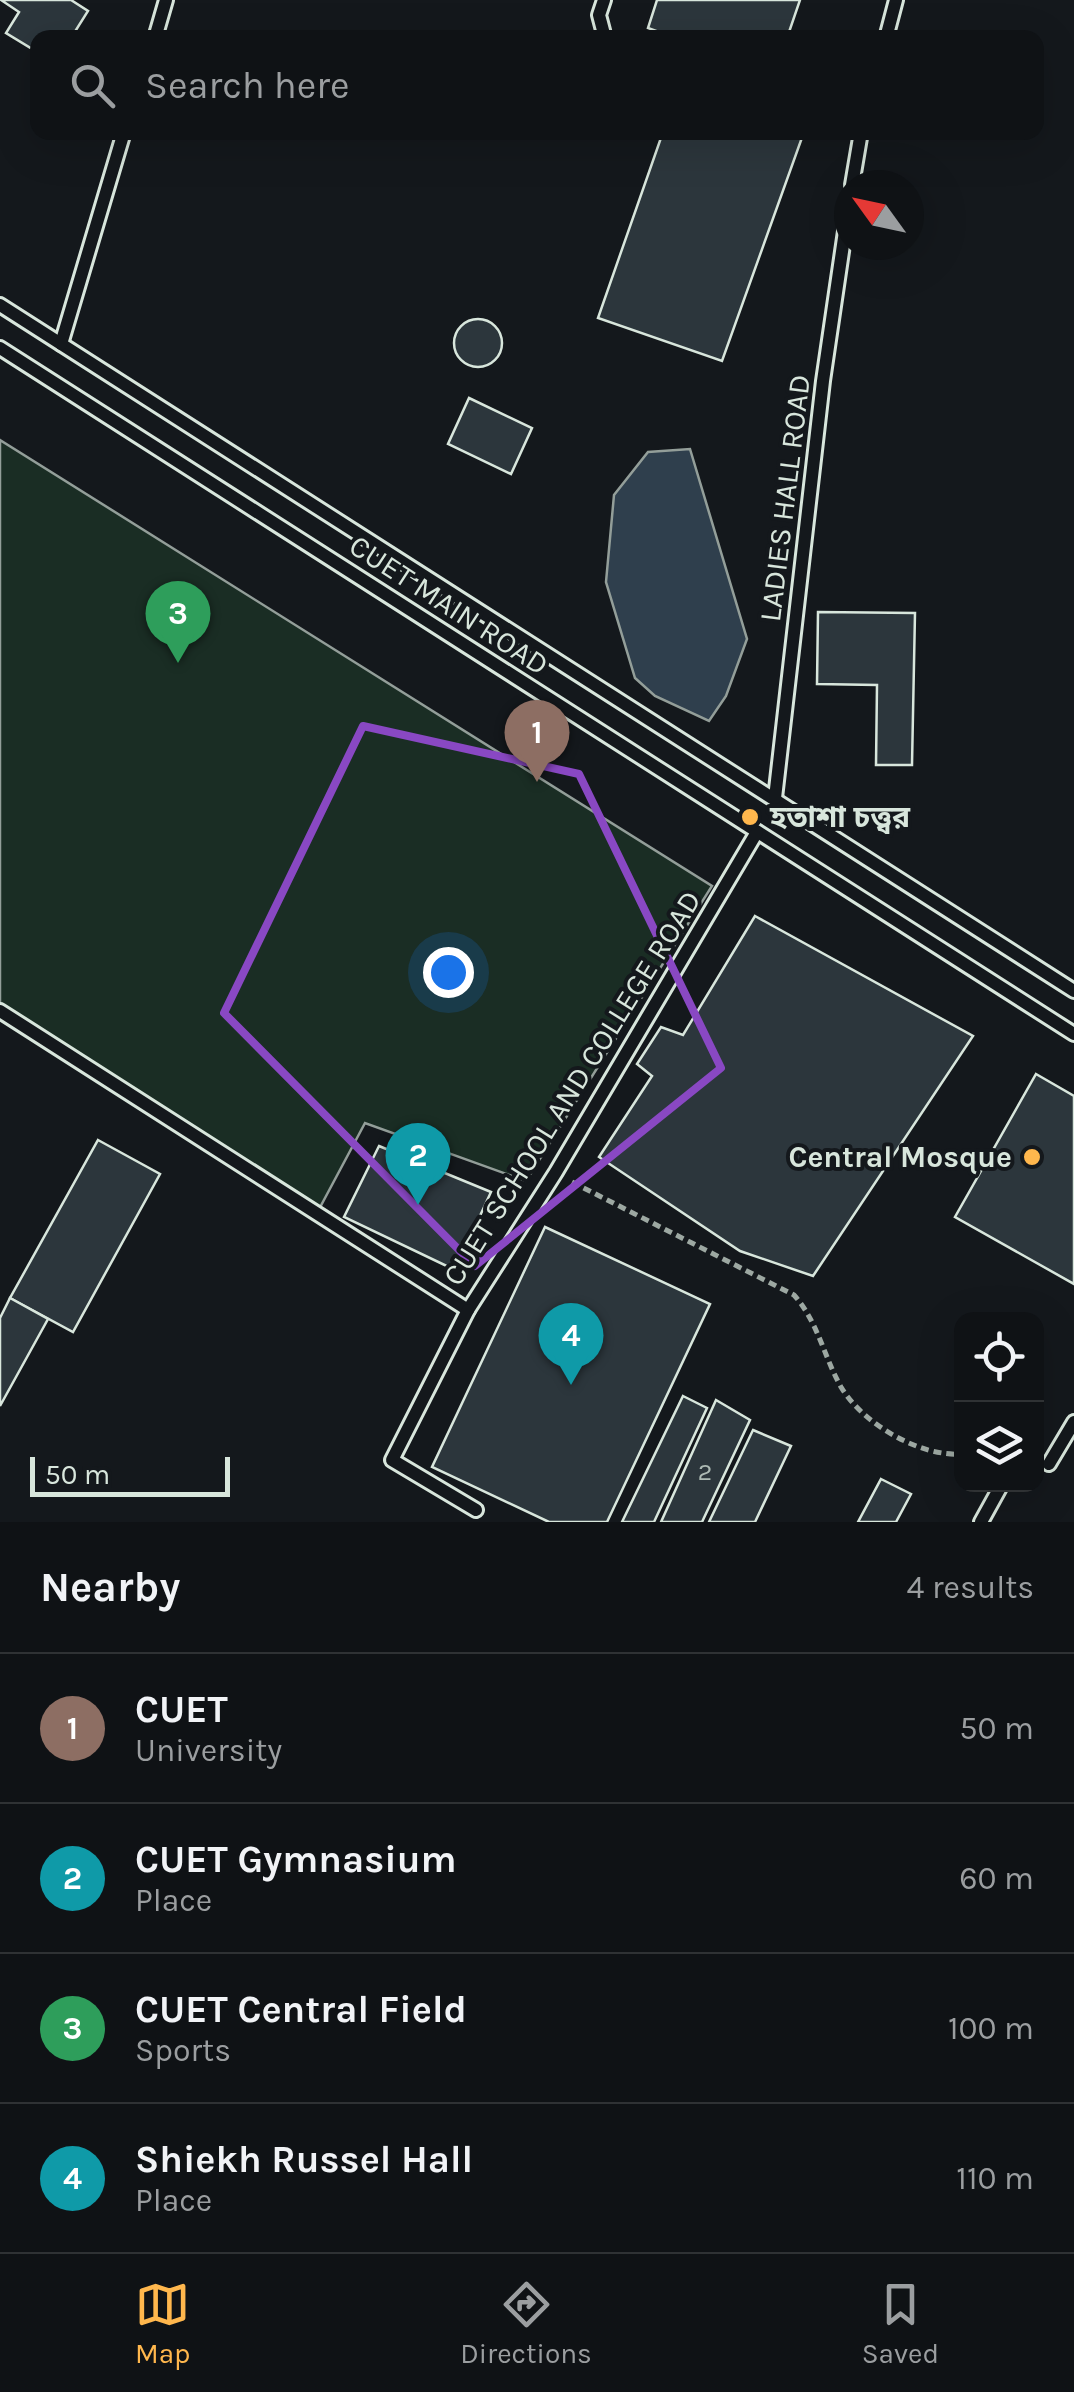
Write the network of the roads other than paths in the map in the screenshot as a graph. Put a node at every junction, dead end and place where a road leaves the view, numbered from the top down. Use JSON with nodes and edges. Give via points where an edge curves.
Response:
{"nodes":[{"id":1,"x":166,"y":0,"type":"edge"},
{"id":2,"x":604,"y":0,"type":"edge"},
{"id":3,"x":896,"y":0,"type":"edge"},
{"id":4,"x":157,"y":30,"type":"edge"},
{"id":5,"x":603,"y":30,"type":"edge"},
{"id":6,"x":888,"y":30,"type":"edge"},
{"id":7,"x":122,"y":140,"type":"edge"},
{"id":8,"x":860,"y":140,"type":"edge"},
{"id":9,"x":855,"y":170,"type":"edge"},
{"id":10,"x":841,"y":260,"type":"edge"},
{"id":11,"x":0,"y":305,"type":"edge"},
{"id":12,"x":61,"y":344,"type":"junction"},
{"id":13,"x":0,"y":348,"type":"edge"},
{"id":14,"x":775,"y":798,"type":"junction"},
{"id":15,"x":757,"y":832,"type":"junction"},
{"id":16,"x":1074,"y":990,"type":"edge"},
{"id":17,"x":0,"y":1010,"type":"edge"},
{"id":18,"x":1074,"y":1034,"type":"edge"},
{"id":19,"x":468,"y":1310,"type":"junction"},
{"id":20,"x":1074,"y":1422,"type":"edge"},
{"id":21,"x":1049,"y":1464,"type":"dead end"},
{"id":22,"x":998,"y":1492,"type":"edge"},
{"id":23,"x":476,"y":1510,"type":"dead end"},
{"id":24,"x":981,"y":1522,"type":"edge"}],
"edges":[{"from":1,"to":4,"type":"lane"},
{"from":2,"to":5,"type":"lane"},
{"from":3,"to":6,"type":"lane"},
{"from":7,"to":12,"type":"lane"},
{"from":8,"to":9,"type":"lane"},
{"from":10,"to":14,"type":"lane","name":"LADIES HALL ROAD"},
{"from":11,"to":12,"type":"lane","name":"CUET MAIN ROAD"},
{"from":12,"to":14,"type":"lane","name":"CUET MAIN ROAD"},
{"from":13,"to":15,"type":"lane","name":"CUET MAIN ROAD"},
{"from":14,"to":16,"type":"lane","name":"CUET MAIN ROAD"},
{"from":15,"to":18,"type":"lane","name":"CUET MAIN ROAD"},
{"from":15,"to":19,"type":"lane","name":"CUET SCHOOL AND COLLEGE ROAD"},
{"from":17,"to":19,"type":"lane","name":"CUET SCHOOL AND COLLEGE ROAD"},
{"from":19,"to":23,"type":"lane","via":[[392,1460]]},
{"from":20,"to":21,"type":"lane"},
{"from":22,"to":24,"type":"lane"}]}
